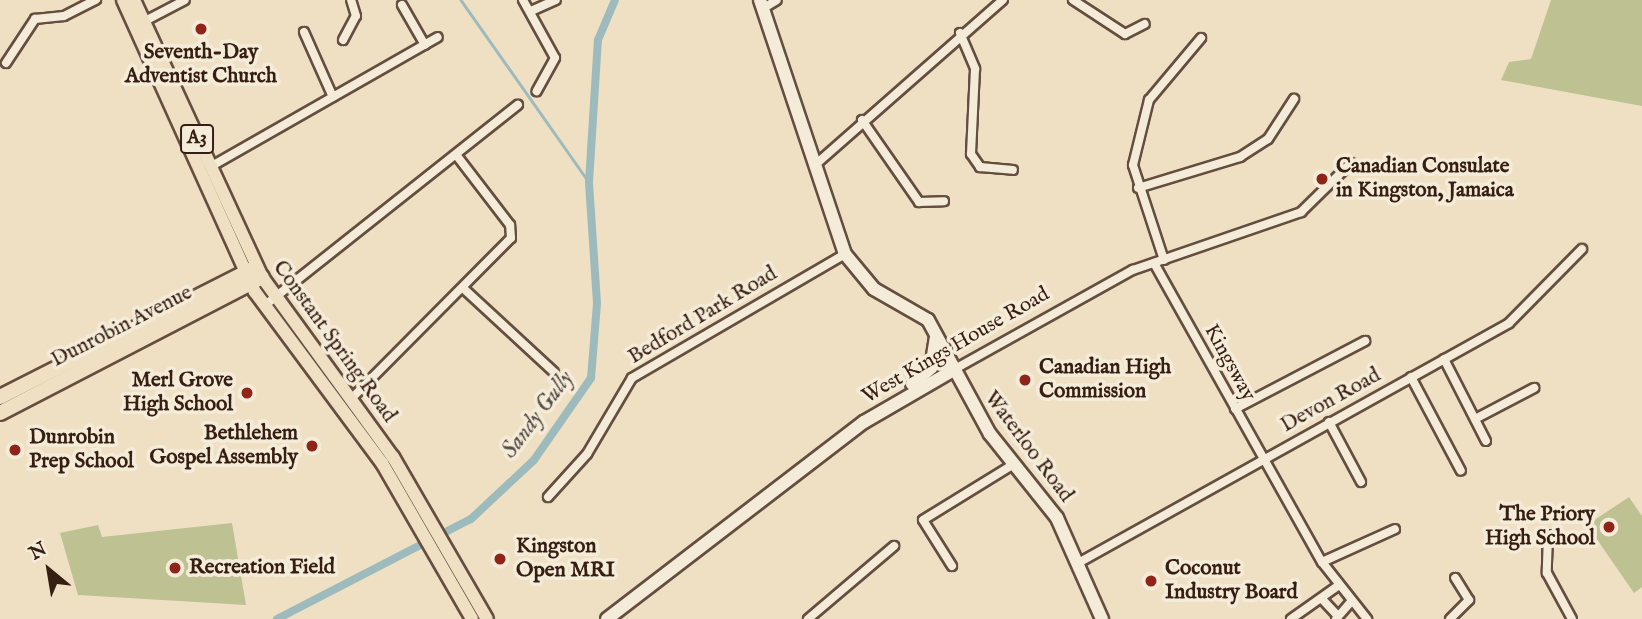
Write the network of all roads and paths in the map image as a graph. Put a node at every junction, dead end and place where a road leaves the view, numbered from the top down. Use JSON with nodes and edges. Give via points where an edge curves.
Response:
{"nodes":[{"id":1,"x":96,"y":0,"type":"edge"},
{"id":2,"x":123,"y":0,"type":"edge"},
{"id":3,"x":134,"y":0,"type":"edge"},
{"id":4,"x":185,"y":0,"type":"edge"},
{"id":5,"x":351,"y":0,"type":"edge"},
{"id":6,"x":523,"y":0,"type":"edge"},
{"id":7,"x":556,"y":0,"type":"edge"},
{"id":8,"x":777,"y":0,"type":"edge"},
{"id":9,"x":1003,"y":0,"type":"edge"},
{"id":10,"x":1073,"y":0,"type":"edge"},
{"id":11,"x":761,"y":4,"type":"edge"},
{"id":12,"x":402,"y":5,"type":"dead end"},
{"id":13,"x":531,"y":11,"type":"junction"},
{"id":14,"x":143,"y":22,"type":"junction"},
{"id":15,"x":1145,"y":24,"type":"dead end"},
{"id":16,"x":304,"y":32,"type":"dead end"},
{"id":17,"x":960,"y":33,"type":"junction"},
{"id":18,"x":438,"y":37,"type":"dead end"},
{"id":19,"x":1202,"y":38,"type":"dead end"},
{"id":20,"x":342,"y":40,"type":"dead end"},
{"id":21,"x":425,"y":45,"type":"junction"},
{"id":22,"x":6,"y":63,"type":"dead end"},
{"id":23,"x":537,"y":91,"type":"dead end"},
{"id":24,"x":334,"y":97,"type":"junction"},
{"id":25,"x":1294,"y":99,"type":"dead end"},
{"id":26,"x":518,"y":105,"type":"dead end"},
{"id":27,"x":862,"y":120,"type":"junction"},
{"id":28,"x":457,"y":156,"type":"junction"},
{"id":29,"x":1351,"y":163,"type":"dead end"},
{"id":30,"x":815,"y":165,"type":"junction"},
{"id":31,"x":210,"y":167,"type":"junction"},
{"id":32,"x":1013,"y":170,"type":"dead end"},
{"id":33,"x":1138,"y":188,"type":"junction"},
{"id":34,"x":944,"y":201,"type":"dead end"},
{"id":35,"x":1582,"y":249,"type":"dead end"},
{"id":36,"x":845,"y":254,"type":"junction"},
{"id":37,"x":1164,"y":260,"type":"junction"},
{"id":38,"x":1154,"y":263,"type":"junction"},
{"id":39,"x":254,"y":275,"type":"junction"},
{"id":40,"x":464,"y":289,"type":"junction"},
{"id":41,"x":275,"y":298,"type":"junction"},
{"id":42,"x":264,"y":306,"type":"junction"},
{"id":43,"x":936,"y":337,"type":"junction"},
{"id":44,"x":1365,"y":341,"type":"dead end"},
{"id":45,"x":1444,"y":359,"type":"junction"},
{"id":46,"x":952,"y":371,"type":"junction"},
{"id":47,"x":554,"y":372,"type":"dead end"},
{"id":48,"x":1411,"y":377,"type":"junction"},
{"id":49,"x":1534,"y":388,"type":"dead end"},
{"id":50,"x":0,"y":397,"type":"edge"},
{"id":51,"x":350,"y":400,"type":"junction"},
{"id":52,"x":1234,"y":409,"type":"junction"},
{"id":53,"x":0,"y":413,"type":"edge"},
{"id":54,"x":1475,"y":419,"type":"junction"},
{"id":55,"x":864,"y":422,"type":"junction"},
{"id":56,"x":1329,"y":422,"type":"junction"},
{"id":57,"x":1486,"y":441,"type":"dead end"},
{"id":58,"x":1262,"y":461,"type":"junction"},
{"id":59,"x":1014,"y":464,"type":"junction"},
{"id":60,"x":1461,"y":471,"type":"dead end"},
{"id":61,"x":1362,"y":482,"type":"dead end"},
{"id":62,"x":548,"y":497,"type":"dead end"},
{"id":63,"x":420,"y":517,"type":"junction"},
{"id":64,"x":1395,"y":529,"type":"dead end"},
{"id":65,"x":1548,"y":535,"type":"dead end"},
{"id":66,"x":894,"y":546,"type":"dead end"},
{"id":67,"x":439,"y":552,"type":"junction"},
{"id":68,"x":1080,"y":562,"type":"junction"},
{"id":69,"x":1322,"y":562,"type":"junction"},
{"id":70,"x":952,"y":566,"type":"dead end"},
{"id":71,"x":1455,"y":578,"type":"dead end"},
{"id":72,"x":1339,"y":585,"type":"junction"},
{"id":73,"x":1322,"y":599,"type":"junction"},
{"id":74,"x":1351,"y":602,"type":"junction"},
{"id":75,"x":1336,"y":617,"type":"edge"},
{"id":76,"x":472,"y":619,"type":"edge"},
{"id":77,"x":490,"y":619,"type":"edge"},
{"id":78,"x":607,"y":619,"type":"edge"},
{"id":79,"x":808,"y":619,"type":"edge"},
{"id":80,"x":1102,"y":619,"type":"edge"},
{"id":81,"x":1291,"y":619,"type":"edge"},
{"id":82,"x":1367,"y":619,"type":"edge"},
{"id":83,"x":1450,"y":619,"type":"edge"},
{"id":84,"x":1573,"y":619,"type":"edge"}],
"edges":[{"from":1,"to":22,"type":"street","via":[[64,16],[35,19]]},
{"from":2,"to":39,"type":"main road","name":"Constant Spring Road","number":"A3"},
{"from":3,"to":14,"type":"main road","name":"Constant Spring Road","number":"A3"},
{"from":4,"to":14,"type":"street"},
{"from":5,"to":20,"type":"street","via":[[356,16]]},
{"from":6,"to":13,"type":"street"},
{"from":7,"to":13,"type":"street"},
{"from":8,"to":11,"type":"street"},
{"from":9,"to":17,"type":"street"},
{"from":10,"to":15,"type":"street","via":[[1125,34]]},
{"from":11,"to":30,"type":"main road","name":"Waterloo Road"},
{"from":12,"to":21,"type":"street"},
{"from":13,"to":23,"type":"street","via":[[555,58]]},
{"from":14,"to":31,"type":"main road","name":"Constant Spring Road","number":"A3"},
{"from":16,"to":24,"type":"street"},
{"from":17,"to":27,"type":"street"},
{"from":17,"to":32,"type":"street","via":[[975,69],[971,154],[980,167]]},
{"from":18,"to":21,"type":"street"},
{"from":19,"to":33,"type":"street","via":[[1149,100],[1133,164]]},
{"from":21,"to":24,"type":"street"},
{"from":24,"to":31,"type":"street"},
{"from":25,"to":33,"type":"street","via":[[1268,139],[1240,157]]},
{"from":26,"to":28,"type":"street"},
{"from":27,"to":30,"type":"street"},
{"from":27,"to":34,"type":"street","via":[[919,202]]},
{"from":28,"to":40,"type":"street","via":[[512,234]]},
{"from":28,"to":41,"type":"street"},
{"from":29,"to":37,"type":"street","name":"West Kings House Road","via":[[1301,212]]},
{"from":30,"to":36,"type":"main road","name":"Waterloo Road"},
{"from":31,"to":39,"type":"main road","name":"Constant Spring Road","number":"A3"},
{"from":33,"to":37,"type":"street"},
{"from":35,"to":45,"type":"street","name":"Devon Road","via":[[1509,323]]},
{"from":36,"to":43,"type":"main road","name":"Waterloo Road","via":[[874,289],[922,313]]},
{"from":36,"to":62,"type":"street","name":"Bedford Park Road","via":[[632,378],[587,454]]},
{"from":37,"to":38,"type":"street","name":"West Kings House Road"},
{"from":38,"to":46,"type":"street","name":"West Kings House Road","via":[[1048,313]]},
{"from":38,"to":52,"type":"street","name":"Kingsway"},
{"from":39,"to":41,"type":"main road","name":"Constant Spring Road","number":"A3"},
{"from":39,"to":42,"type":"main road","name":"Constant Spring Road","number":"A3"},
{"from":39,"to":50,"type":"highway","name":"Dunrobin Avenue"},
{"from":39,"to":53,"type":"highway","name":"Dunrobin Avenue"},
{"from":40,"to":47,"type":"street"},
{"from":40,"to":51,"type":"street"},
{"from":41,"to":42,"type":"street"},
{"from":41,"to":51,"type":"main road","name":"Constant Spring Road","number":"A3"},
{"from":42,"to":63,"type":"main road","name":"Constant Spring Road","number":"A3"},
{"from":43,"to":46,"type":"main road","name":"Waterloo Road"},
{"from":43,"to":55,"type":"main road","via":[[928,373],[874,406]]},
{"from":44,"to":52,"type":"street"},
{"from":45,"to":48,"type":"street","name":"Devon Road"},
{"from":45,"to":54,"type":"street"},
{"from":46,"to":55,"type":"main road","name":"West Kings House Road"},
{"from":46,"to":59,"type":"main road","name":"Waterloo Road"},
{"from":48,"to":56,"type":"street","name":"Devon Road"},
{"from":48,"to":60,"type":"street"},
{"from":49,"to":54,"type":"street"},
{"from":51,"to":63,"type":"main road","name":"Constant Spring Road","number":"A3"},
{"from":52,"to":58,"type":"street","name":"Kingsway"},
{"from":54,"to":57,"type":"street"},
{"from":55,"to":78,"type":"main road","name":"West Kings House Road"},
{"from":56,"to":58,"type":"street","name":"Devon Road"},
{"from":56,"to":61,"type":"street"},
{"from":58,"to":68,"type":"street","name":"Devon Road"},
{"from":58,"to":69,"type":"street","name":"Kingsway"},
{"from":59,"to":68,"type":"main road","name":"Waterloo Road","via":[[1057,518]]},
{"from":59,"to":70,"type":"street","via":[[923,520]]},
{"from":63,"to":67,"type":"main road","name":"Constant Spring Road","number":"A3"},
{"from":64,"to":69,"type":"street"},
{"from":65,"to":84,"type":"street","via":[[1547,573]]},
{"from":66,"to":79,"type":"street"},
{"from":67,"to":76,"type":"main road","name":"Constant Spring Road","number":"A3"},
{"from":67,"to":77,"type":"main road","name":"Constant Spring Road","number":"A3"},
{"from":68,"to":80,"type":"main road","name":"Waterloo Road"},
{"from":69,"to":72,"type":"street","name":"Kingsway"},
{"from":71,"to":83,"type":"street","via":[[1469,600]]},
{"from":72,"to":73,"type":"street"},
{"from":72,"to":74,"type":"street","name":"Kingsway"},
{"from":73,"to":75,"type":"street"},
{"from":73,"to":81,"type":"street"},
{"from":74,"to":75,"type":"street"},
{"from":74,"to":82,"type":"street","name":"Kingsway"}]}
